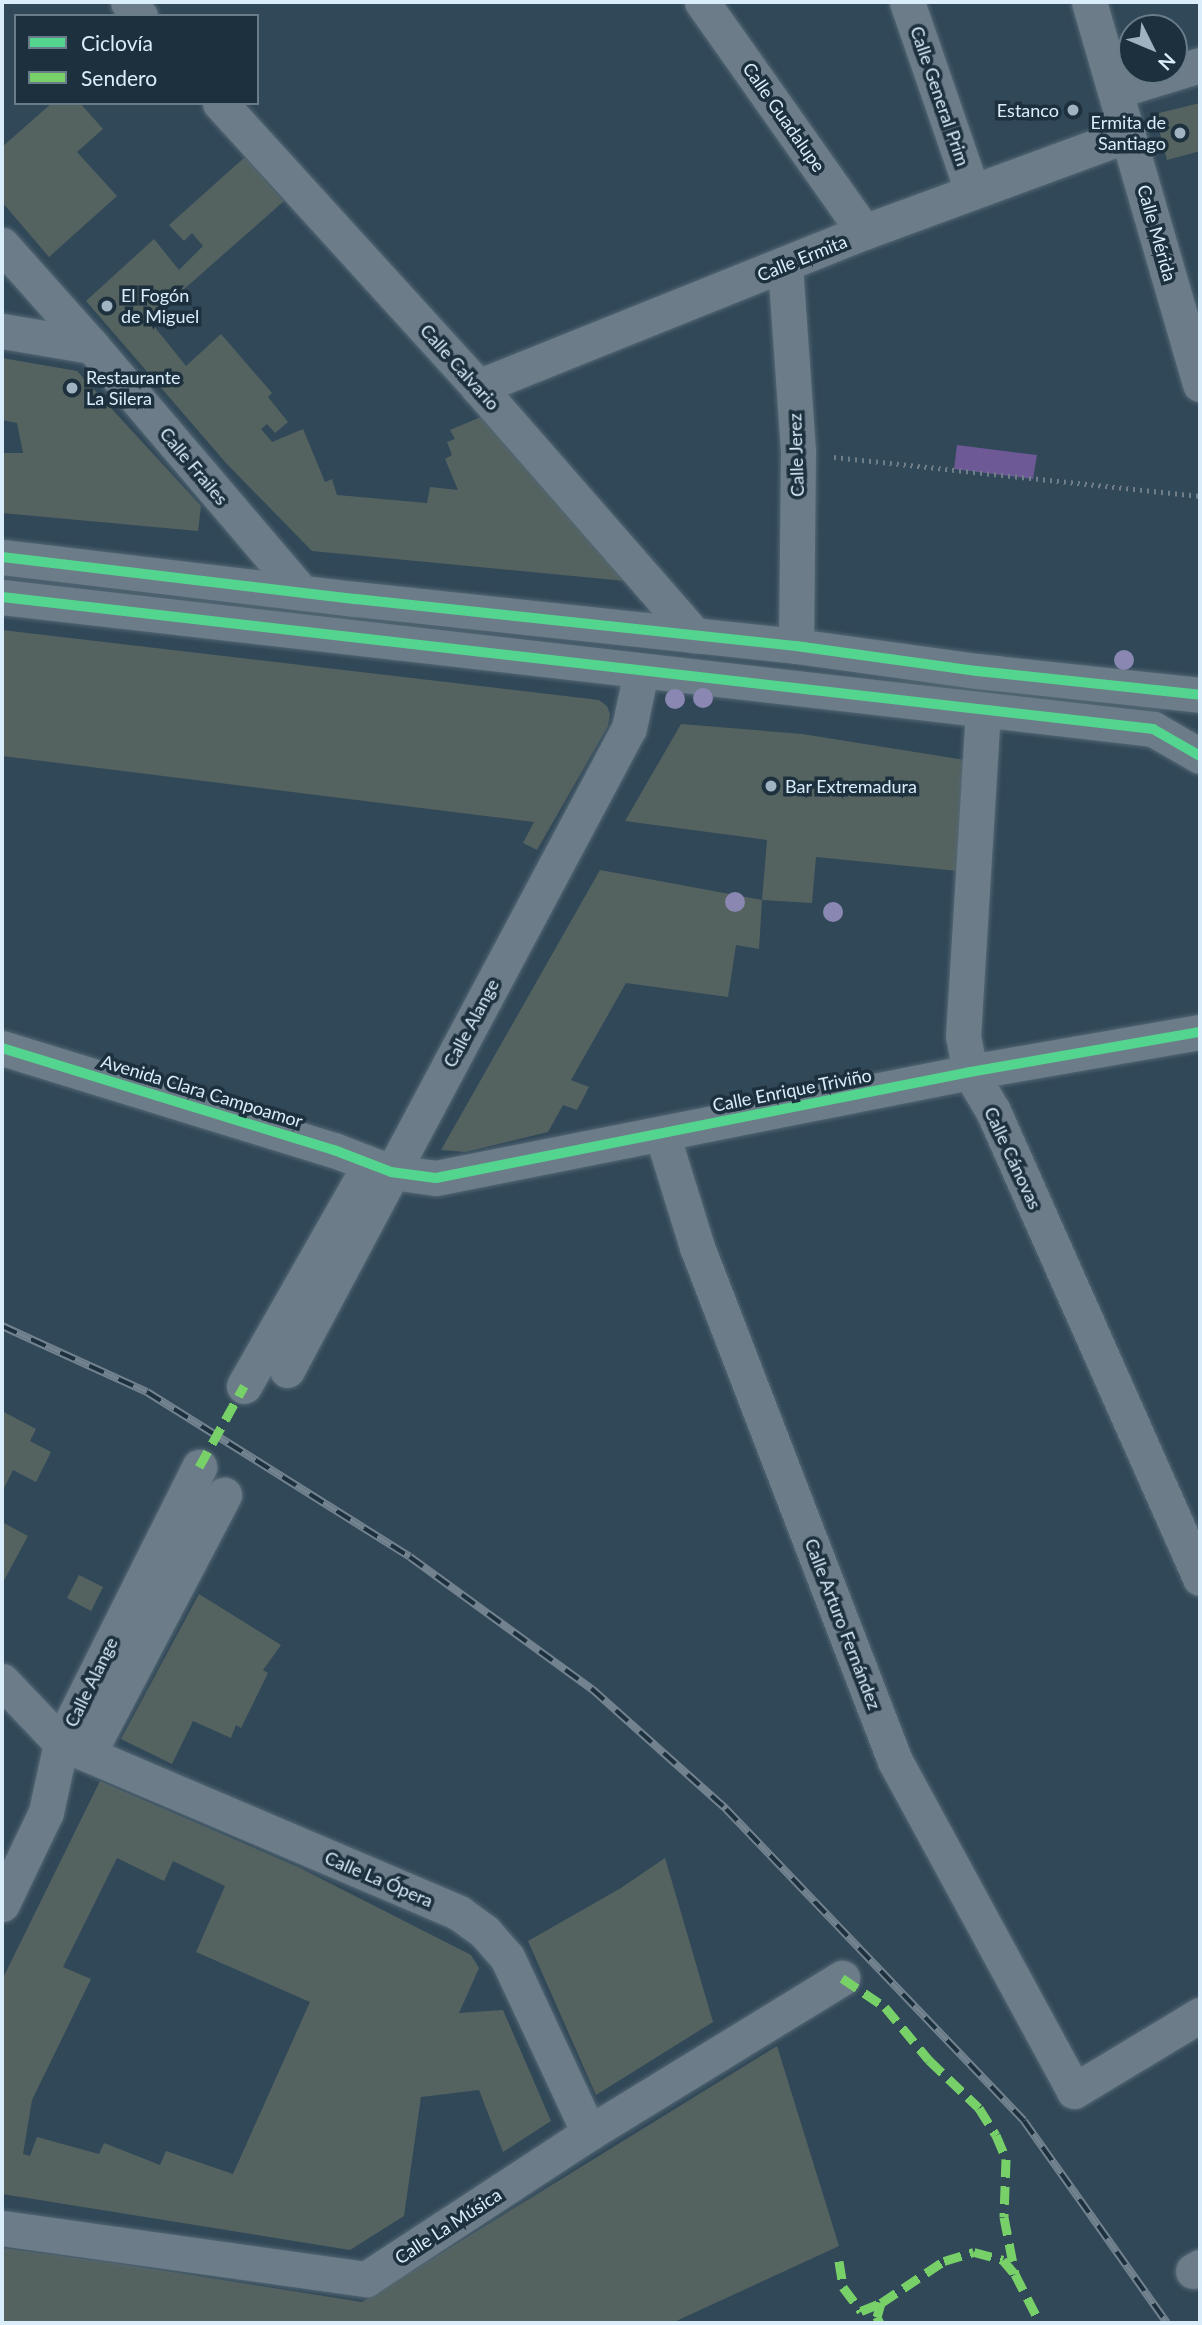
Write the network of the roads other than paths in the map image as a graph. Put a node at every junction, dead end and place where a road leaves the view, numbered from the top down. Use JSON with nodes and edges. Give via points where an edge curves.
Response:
{"nodes":[{"id":1,"x":702,"y":2,"type":"edge"},
{"id":2,"x":907,"y":2,"type":"edge"},
{"id":3,"x":1089,"y":2,"type":"edge"},
{"id":4,"x":1200,"y":65,"type":"edge"},
{"id":5,"x":1115,"y":91,"type":"junction"},
{"id":6,"x":222,"y":105,"type":"edge"},
{"id":7,"x":1128,"y":135,"type":"junction"},
{"id":8,"x":972,"y":191,"type":"junction"},
{"id":9,"x":864,"y":232,"type":"junction"},
{"id":10,"x":2,"y":245,"type":"edge"},
{"id":11,"x":785,"y":265,"type":"junction"},
{"id":12,"x":2,"y":331,"type":"edge"},
{"id":13,"x":92,"y":346,"type":"junction"},
{"id":14,"x":1196,"y":347,"type":"edge"},
{"id":15,"x":1200,"y":384,"type":"edge"},
{"id":16,"x":478,"y":387,"type":"junction"},
{"id":17,"x":2,"y":557,"type":"edge"},
{"id":18,"x":302,"y":593,"type":"junction"},
{"id":19,"x":2,"y":597,"type":"edge"},
{"id":20,"x":695,"y":636,"type":"junction"},
{"id":21,"x":796,"y":646,"type":"junction"},
{"id":22,"x":641,"y":672,"type":"junction"},
{"id":23,"x":1200,"y":695,"type":"edge"},
{"id":24,"x":983,"y":710,"type":"junction"},
{"id":25,"x":1200,"y":756,"type":"edge"},
{"id":26,"x":1200,"y":1032,"type":"edge"},
{"id":27,"x":2,"y":1048,"type":"edge"},
{"id":28,"x":970,"y":1072,"type":"junction"},
{"id":29,"x":662,"y":1134,"type":"junction"},
{"id":30,"x":380,"y":1168,"type":"junction"},
{"id":31,"x":287,"y":1370,"type":"dead end"},
{"id":32,"x":244,"y":1386,"type":"dead end"},
{"id":33,"x":199,"y":1466,"type":"dead end"},
{"id":34,"x":224,"y":1495,"type":"dead end"},
{"id":35,"x":1200,"y":1578,"type":"edge"},
{"id":36,"x":2,"y":1681,"type":"edge"},
{"id":37,"x":74,"y":1749,"type":"junction"},
{"id":38,"x":2,"y":1904,"type":"edge"},
{"id":39,"x":842,"y":1978,"type":"dead end"},
{"id":40,"x":1200,"y":2015,"type":"edge"},
{"id":41,"x":589,"y":2133,"type":"junction"},
{"id":42,"x":2,"y":2228,"type":"edge"}],
"edges":[{"from":1,"to":9,"type":"street","name":"Calle Guadalupe"},
{"from":2,"to":8,"type":"street","name":"Calle General Prim"},
{"from":3,"to":5,"type":"street","name":"Calle Mérida"},
{"from":4,"to":5,"type":"street"},
{"from":5,"to":7,"type":"street","name":"Calle Mérida"},
{"from":6,"to":16,"type":"street","name":"Calle Calvario"},
{"from":7,"to":8,"type":"street","name":"Calle Ermita"},
{"from":7,"to":14,"type":"street","name":"Calle Mérida"},
{"from":8,"to":9,"type":"street","name":"Calle Ermita"},
{"from":9,"to":11,"type":"street","name":"Calle Ermita"},
{"from":10,"to":13,"type":"street","name":"Calle Frailes"},
{"from":11,"to":16,"type":"street","name":"Calle Ermita"},
{"from":11,"to":21,"type":"street","name":"Calle Jerez","via":[[798,453]]},
{"from":12,"to":13,"type":"street"},
{"from":13,"to":18,"type":"street","name":"Calle Frailes"},
{"from":14,"to":15,"type":"street","name":"Calle Mérida"},
{"from":16,"to":20,"type":"street","name":"Calle Calvario"},
{"from":17,"to":18,"type":"street"},
{"from":18,"to":20,"type":"street"},
{"from":19,"to":22,"type":"street"},
{"from":20,"to":21,"type":"street"},
{"from":21,"to":23,"type":"street"},
{"from":22,"to":24,"type":"street"},
{"from":22,"to":30,"type":"street","name":"Calle Alange","via":[[629,728]]},
{"from":24,"to":25,"type":"street","via":[[1153,729]]},
{"from":24,"to":28,"type":"street","name":"Calle Cánovas","via":[[963,1036]]},
{"from":26,"to":28,"type":"street","name":"Calle Enrique Triviño"},
{"from":27,"to":30,"type":"street","name":"Avenida Clara Campoamor"},
{"from":28,"to":29,"type":"street","name":"Calle Enrique Triviño"},
{"from":28,"to":35,"type":"street","name":"Calle Cánovas","via":[[993,1111]]},
{"from":29,"to":30,"type":"street","name":"Calle Enrique Triviño","via":[[436,1178]]},
{"from":29,"to":40,"type":"street","name":"Calle Arturo Fernández","via":[[697,1247],[895,1761],[1074,2091]]},
{"from":30,"to":31,"type":"street","name":"Calle Alange"},
{"from":30,"to":32,"type":"street","name":"Calle Alange"},
{"from":33,"to":37,"type":"street","name":"Calle Alange"},
{"from":34,"to":37,"type":"street","name":"Calle Alange"},
{"from":36,"to":37,"type":"street"},
{"from":37,"to":38,"type":"street","name":"Calle Alange"},
{"from":37,"to":41,"type":"street","name":"Calle La Ópera","via":[[458,1913],[485,1932],[507,1957]]},
{"from":39,"to":41,"type":"street","name":"Calle La Música"},
{"from":41,"to":42,"type":"street","name":"Calle La Música","via":[[366,2279]]}]}
